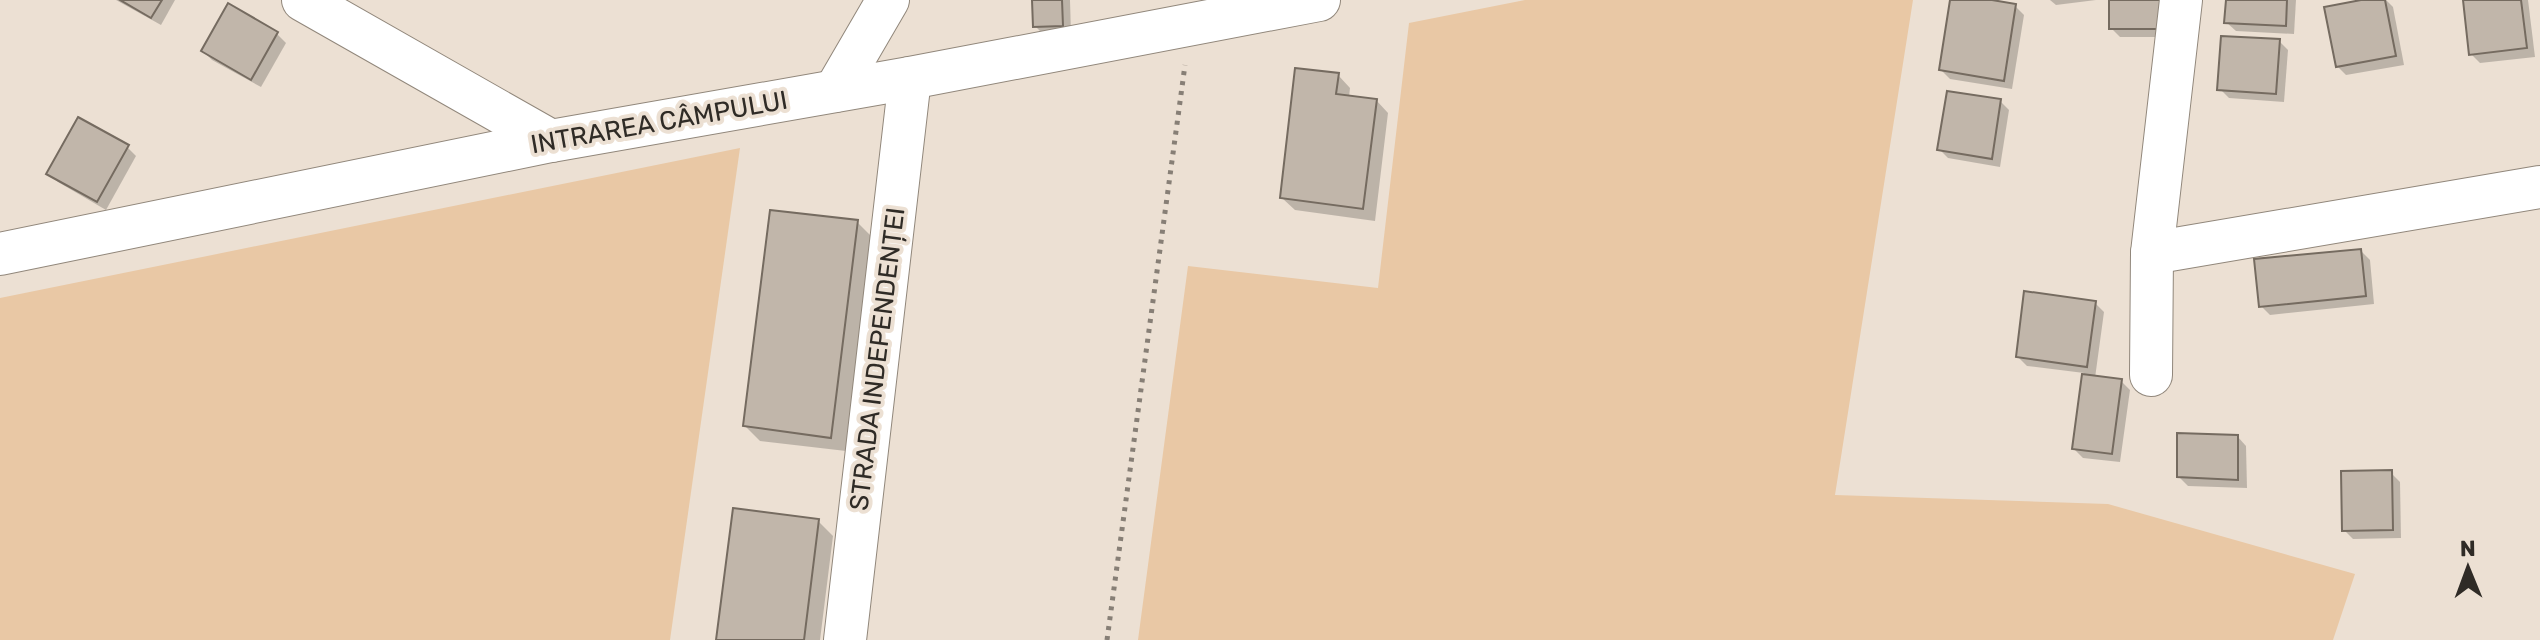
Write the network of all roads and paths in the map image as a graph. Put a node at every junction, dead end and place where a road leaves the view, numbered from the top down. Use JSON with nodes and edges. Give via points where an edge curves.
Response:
{"nodes":[{"id":1,"x":303,"y":0,"type":"edge"},
{"id":2,"x":888,"y":0,"type":"edge"},
{"id":3,"x":1319,"y":0,"type":"edge"},
{"id":4,"x":2181,"y":0,"type":"edge"},
{"id":5,"x":1190,"y":24,"type":"junction"},
{"id":6,"x":910,"y":78,"type":"junction"},
{"id":7,"x":835,"y":91,"type":"junction"},
{"id":8,"x":551,"y":141,"type":"junction"},
{"id":9,"x":2540,"y":187,"type":"edge"},
{"id":10,"x":2152,"y":253,"type":"junction"},
{"id":11,"x":0,"y":254,"type":"edge"},
{"id":12,"x":2151,"y":375,"type":"dead end"},
{"id":13,"x":845,"y":640,"type":"edge"},
{"id":14,"x":1107,"y":640,"type":"edge"}],
"edges":[{"from":1,"to":8,"type":"street"},
{"from":2,"to":7,"type":"street"},
{"from":3,"to":5,"type":"street","name":"INTRAREA CÂMPULUI"},
{"from":4,"to":10,"type":"street"},
{"from":5,"to":6,"type":"street","name":"INTRAREA CÂMPULUI"},
{"from":5,"to":14,"type":"path"},
{"from":6,"to":7,"type":"street","name":"INTRAREA CÂMPULUI"},
{"from":6,"to":13,"type":"street","name":"STRADA INDEPENDENȚEI"},
{"from":7,"to":8,"type":"street","name":"INTRAREA CÂMPULUI"},
{"from":8,"to":11,"type":"street","name":"INTRAREA CÂMPULUI"},
{"from":9,"to":10,"type":"street"},
{"from":10,"to":12,"type":"street"}]}
